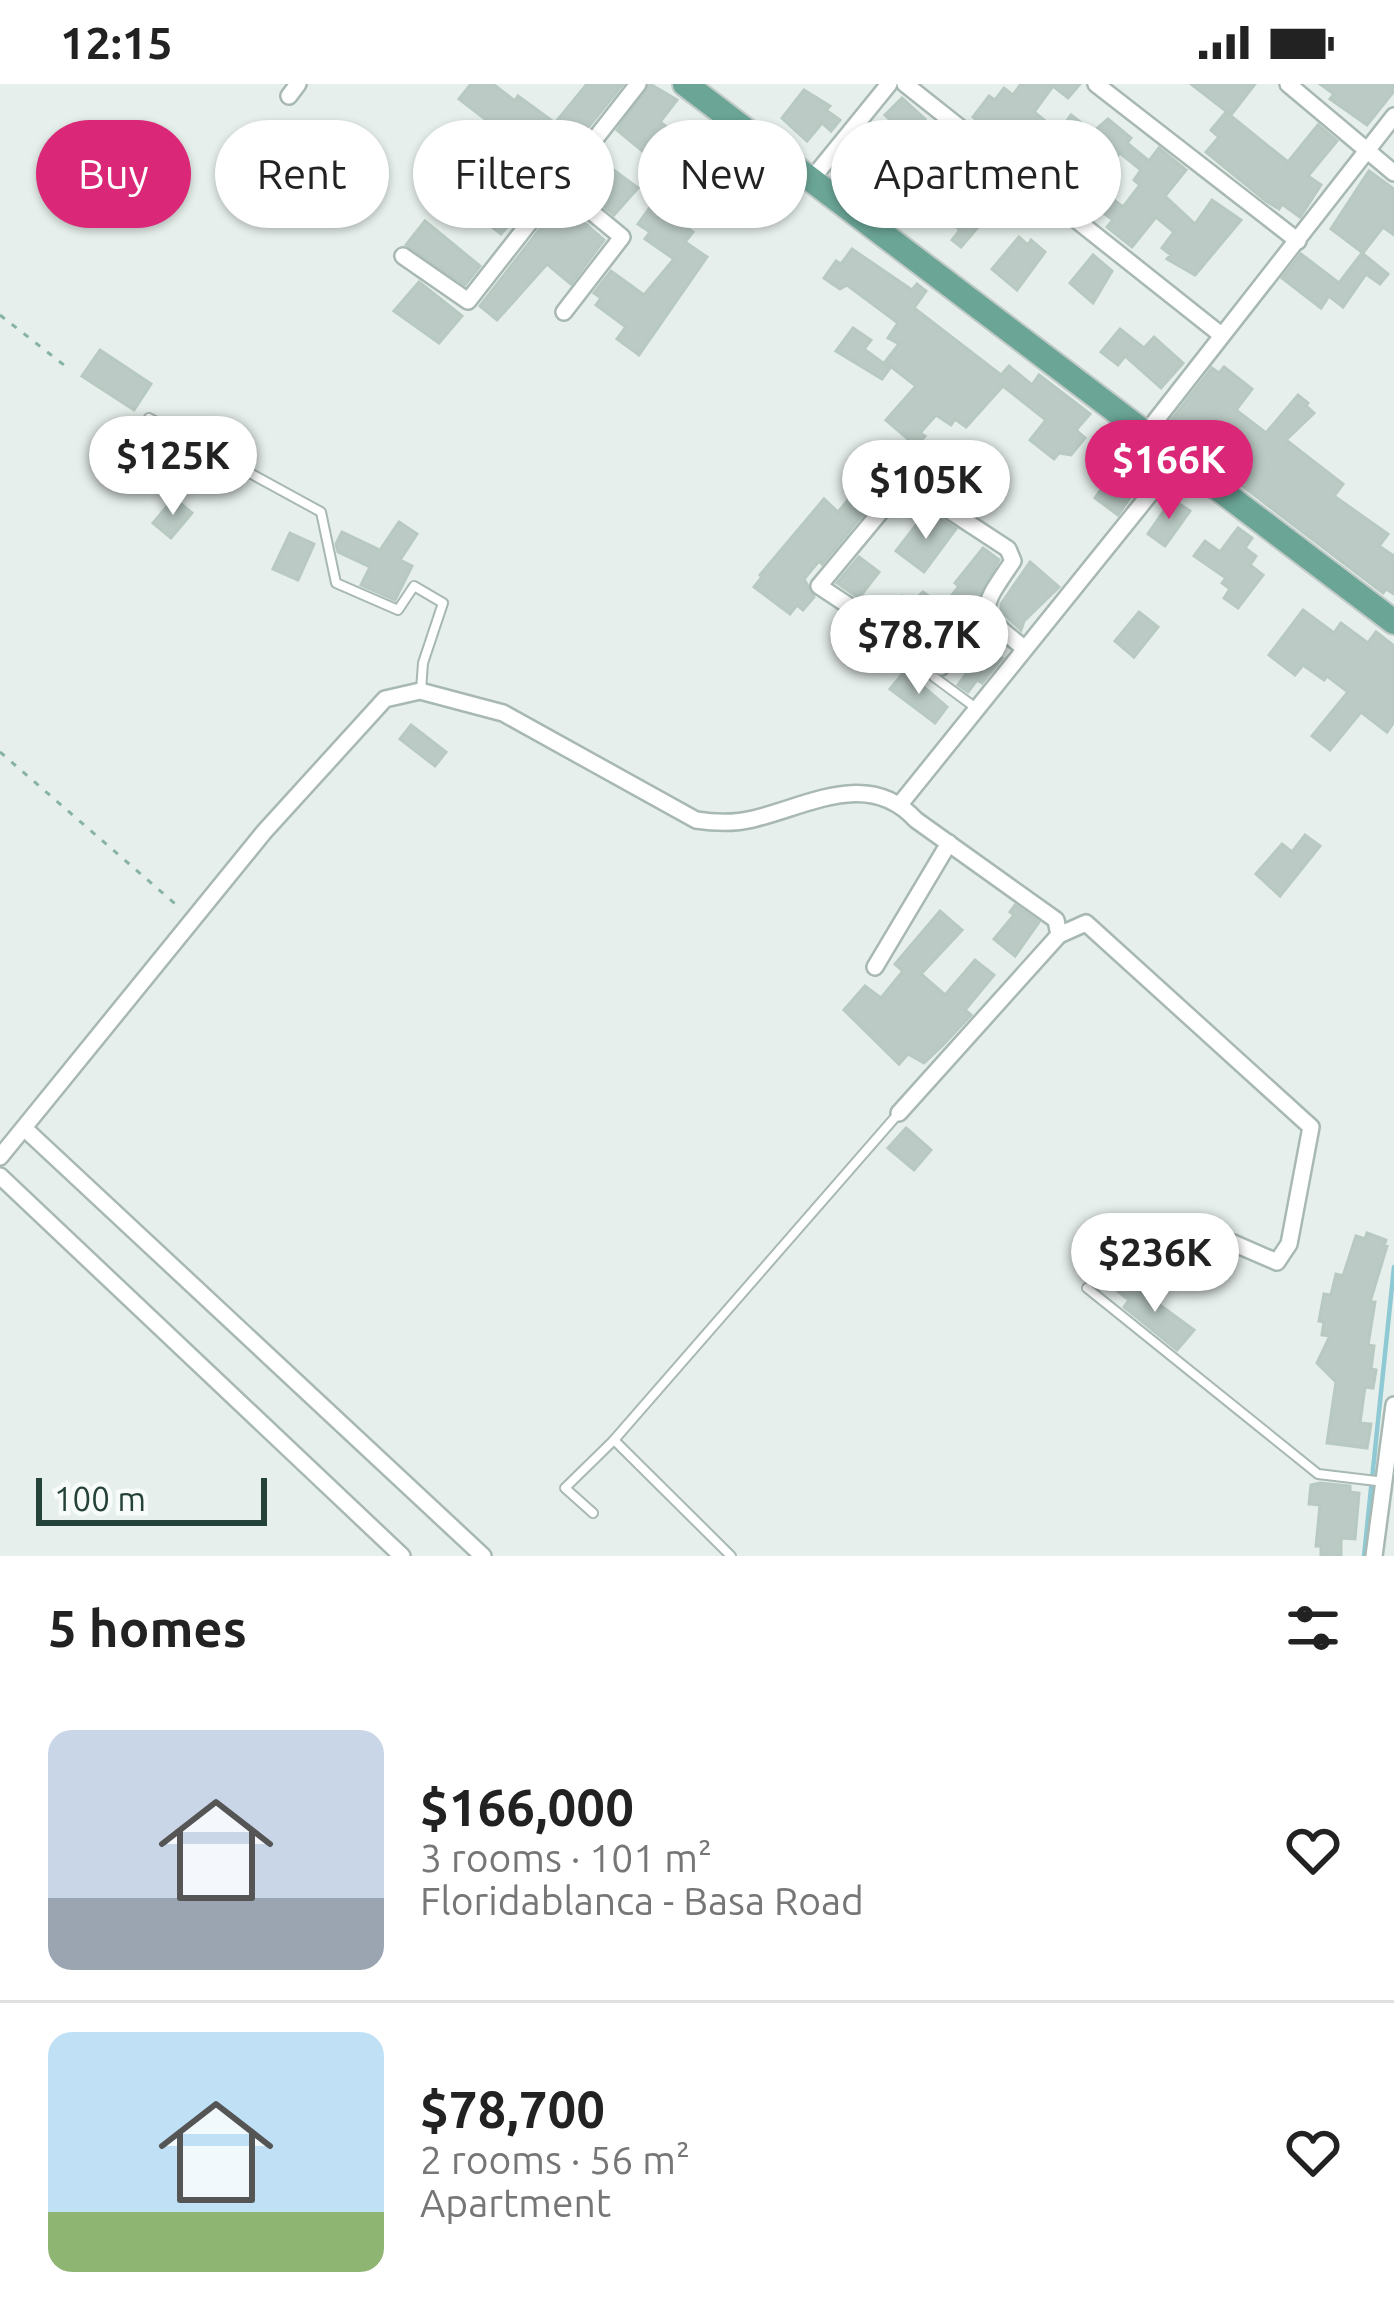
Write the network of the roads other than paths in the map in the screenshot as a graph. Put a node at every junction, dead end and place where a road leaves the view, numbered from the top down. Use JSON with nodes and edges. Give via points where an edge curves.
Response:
{"nodes":[{"id":1,"x":638,"y":84,"type":"edge"},
{"id":2,"x":685,"y":84,"type":"edge"},
{"id":3,"x":889,"y":84,"type":"edge"},
{"id":4,"x":905,"y":84,"type":"edge"},
{"id":5,"x":1096,"y":84,"type":"edge"},
{"id":6,"x":1288,"y":84,"type":"edge"},
{"id":7,"x":1394,"y":116,"type":"edge"},
{"id":8,"x":610,"y":120,"type":"edge"},
{"id":9,"x":1367,"y":150,"type":"junction"},
{"id":10,"x":1394,"y":173,"type":"edge"},
{"id":11,"x":811,"y":180,"type":"junction"},
{"id":12,"x":525,"y":228,"type":"edge"},
{"id":13,"x":611,"y":228,"type":"edge"},
{"id":14,"x":1298,"y":242,"type":"junction"},
{"id":15,"x":403,"y":256,"type":"dead end"},
{"id":16,"x":564,"y":313,"type":"dead end"},
{"id":17,"x":1220,"y":334,"type":"junction"},
{"id":18,"x":149,"y":418,"type":"dead end"},
{"id":19,"x":1146,"y":433,"type":"junction"},
{"id":20,"x":1179,"y":458,"type":"junction"},
{"id":21,"x":986,"y":610,"type":"junction"},
{"id":22,"x":1394,"y":622,"type":"edge"},
{"id":23,"x":1024,"y":648,"type":"junction"},
{"id":24,"x":934,"y":677,"type":"dead end"},
{"id":25,"x":421,"y":691,"type":"junction"},
{"id":26,"x":976,"y":709,"type":"junction"},
{"id":27,"x":901,"y":803,"type":"junction"},
{"id":28,"x":949,"y":843,"type":"junction"},
{"id":29,"x":1059,"y":935,"type":"junction"},
{"id":30,"x":875,"y":967,"type":"dead end"},
{"id":31,"x":899,"y":1113,"type":"joint"},
{"id":32,"x":24,"y":1128,"type":"junction"},
{"id":33,"x":0,"y":1157,"type":"edge"},
{"id":34,"x":0,"y":1176,"type":"edge"},
{"id":35,"x":1233,"y":1243,"type":"dead end"},
{"id":36,"x":1087,"y":1288,"type":"dead end"},
{"id":37,"x":1394,"y":1405,"type":"edge"},
{"id":38,"x":614,"y":1440,"type":"junction"},
{"id":39,"x":1376,"y":1481,"type":"junction"},
{"id":40,"x":592,"y":1514,"type":"dead end"},
{"id":41,"x":402,"y":1556,"type":"edge"},
{"id":42,"x":483,"y":1556,"type":"edge"},
{"id":43,"x":730,"y":1556,"type":"edge"},
{"id":44,"x":1373,"y":1556,"type":"edge"}],
"edges":[{"from":1,"to":8,"type":"street"},
{"from":2,"to":11,"type":"main road"},
{"from":3,"to":11,"type":"street"},
{"from":4,"to":17,"type":"street"},
{"from":5,"to":14,"type":"street"},
{"from":6,"to":9,"type":"street"},
{"from":7,"to":9,"type":"street"},
{"from":9,"to":10,"type":"street"},
{"from":9,"to":14,"type":"street"},
{"from":11,"to":19,"type":"main road"},
{"from":12,"to":15,"type":"street","via":[[468,301]]},
{"from":13,"to":16,"type":"street","via":[[622,237]]},
{"from":14,"to":17,"type":"street"},
{"from":17,"to":19,"type":"street"},
{"from":18,"to":25,"type":"lane","via":[[321,512],[337,583],[398,610],[414,586],[443,603]]},
{"from":19,"to":20,"type":"main road"},
{"from":20,"to":22,"type":"main road"},
{"from":20,"to":23,"type":"street"},
{"from":21,"to":21,"type":"street","via":[[941,668],[818,586],[892,498],[915,488],[1008,549],[1013,562]]},
{"from":21,"to":23,"type":"street"},
{"from":23,"to":26,"type":"street"},
{"from":24,"to":26,"type":"lane"},
{"from":25,"to":27,"type":"street","via":[[503,713],[695,820],[752,820],[835,794]]},
{"from":25,"to":32,"type":"street","via":[[385,699],[356,728]]},
{"from":26,"to":27,"type":"street"},
{"from":27,"to":28,"type":"street"},
{"from":28,"to":29,"type":"street","via":[[1056,920]]},
{"from":28,"to":30,"type":"street"},
{"from":29,"to":31,"type":"street"},
{"from":29,"to":35,"type":"street","via":[[1086,922],[1311,1127],[1289,1244],[1276,1262]]},
{"from":31,"to":38,"type":"lane"},
{"from":32,"to":33,"type":"street"},
{"from":32,"to":42,"type":"street"},
{"from":34,"to":41,"type":"street"},
{"from":36,"to":39,"type":"lane","via":[[1318,1474]]},
{"from":37,"to":39,"type":"street"},
{"from":38,"to":40,"type":"lane","via":[[565,1489]]},
{"from":38,"to":43,"type":"lane"},
{"from":39,"to":44,"type":"street"}]}
